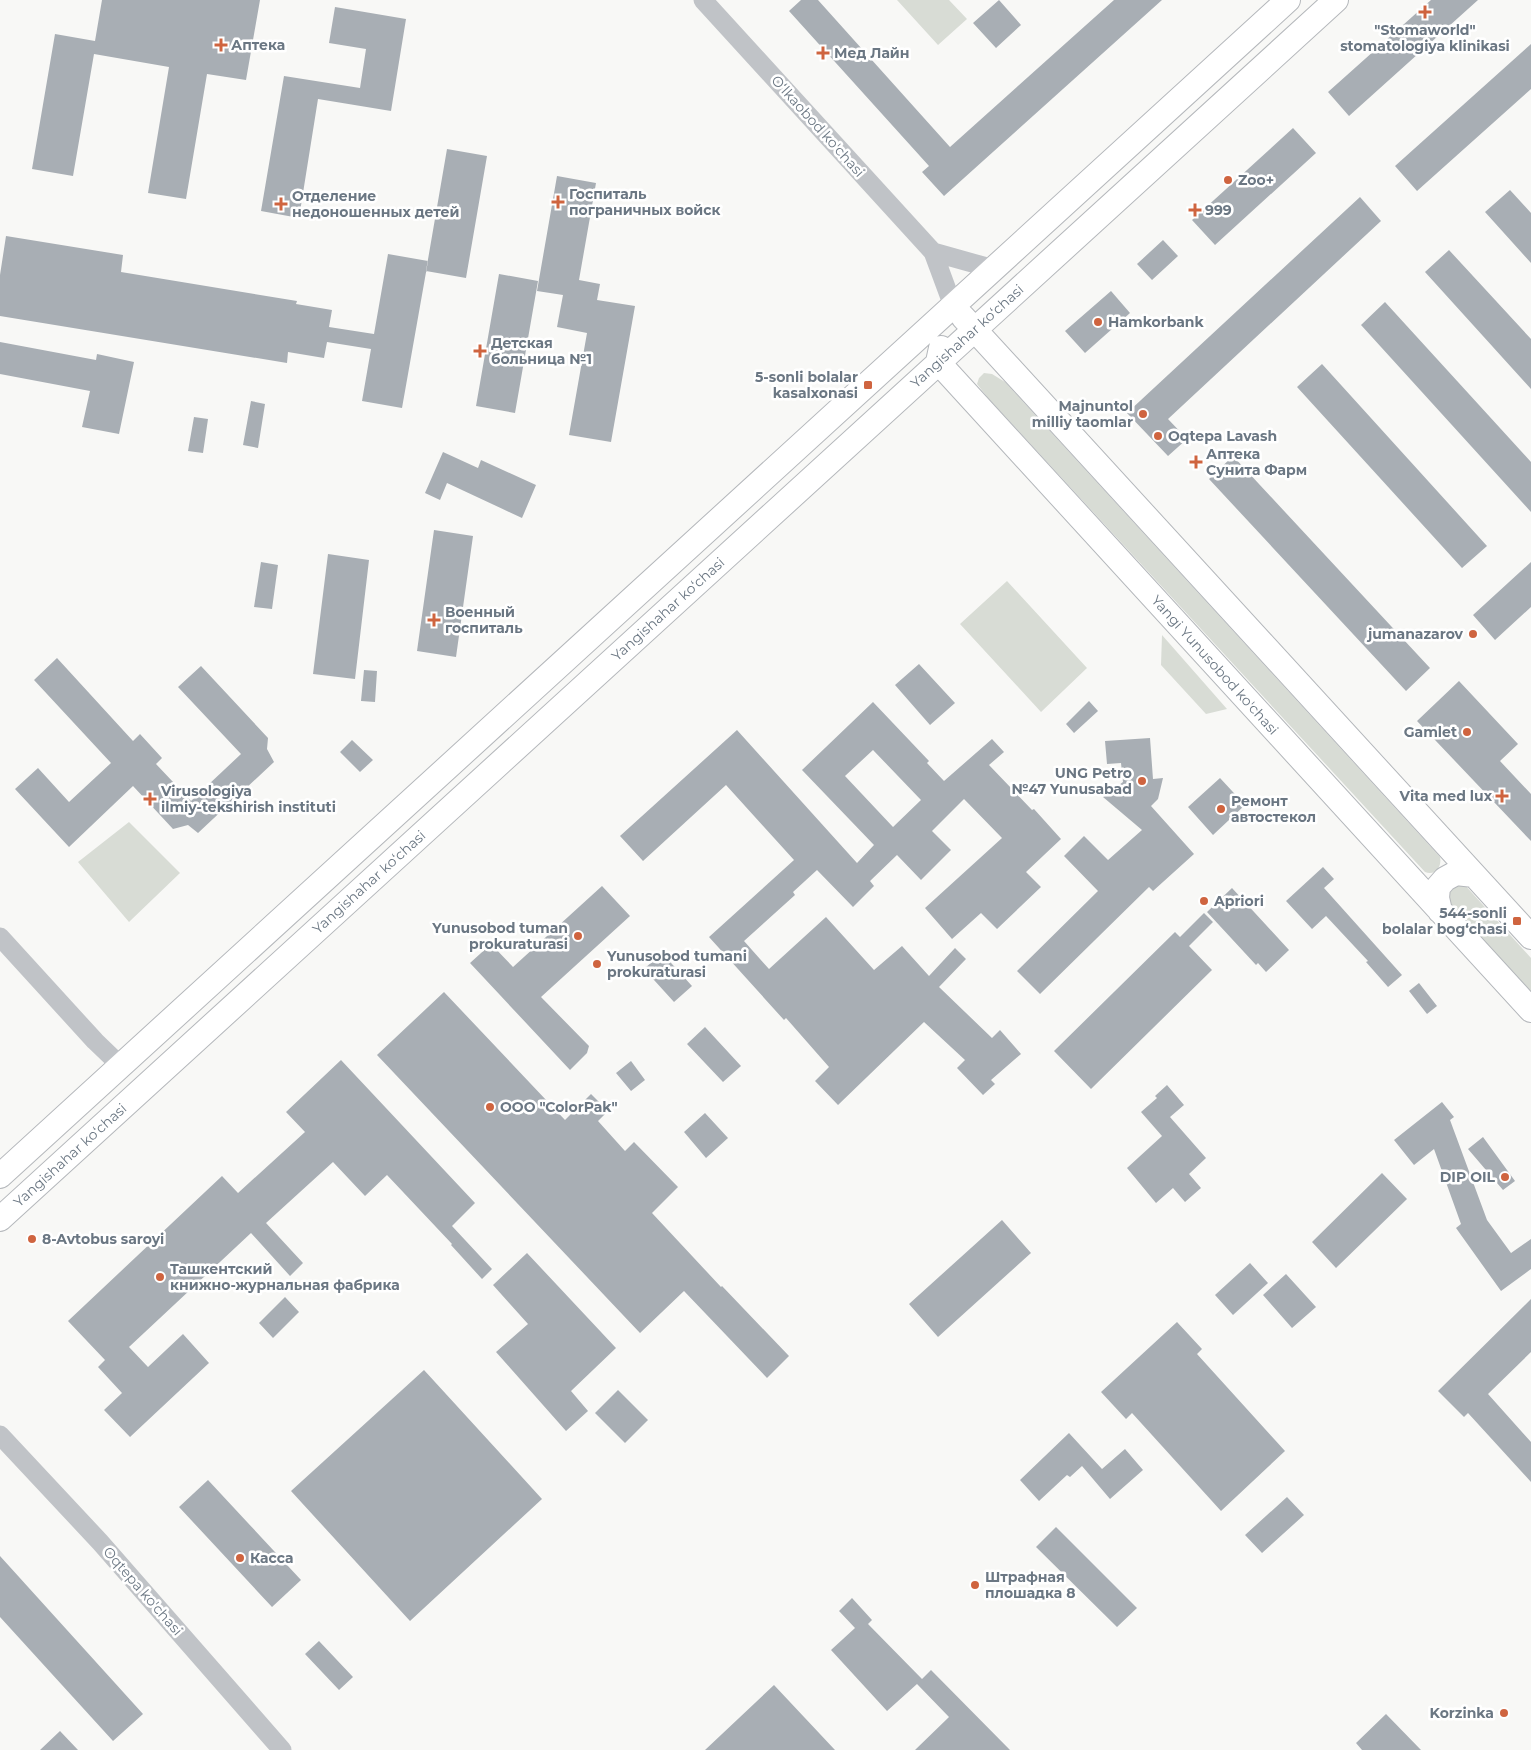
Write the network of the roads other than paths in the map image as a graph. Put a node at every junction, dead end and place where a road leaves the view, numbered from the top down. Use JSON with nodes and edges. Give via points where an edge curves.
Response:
{"nodes":[{"id":1,"x":703,"y":0,"type":"edge"},
{"id":2,"x":1288,"y":0,"type":"edge"},
{"id":3,"x":1336,"y":0,"type":"edge"},
{"id":4,"x":1206,"y":75,"type":"junction"},
{"id":5,"x":1228,"y":99,"type":"junction"},
{"id":6,"x":934,"y":252,"type":"junction"},
{"id":7,"x":994,"y":269,"type":"junction"},
{"id":8,"x":953,"y":306,"type":"junction"},
{"id":9,"x":974,"y":329,"type":"junction"},
{"id":10,"x":938,"y":362,"type":"junction"},
{"id":11,"x":422,"y":791,"type":"junction"},
{"id":12,"x":443,"y":814,"type":"junction"},
{"id":13,"x":1474,"y":875,"type":"junction"},
{"id":14,"x":1440,"y":912,"type":"junction"},
{"id":15,"x":0,"y":937,"type":"edge"},
{"id":16,"x":1531,"y":937,"type":"edge"},
{"id":17,"x":1531,"y":1010,"type":"edge"},
{"id":18,"x":121,"y":1066,"type":"junction"},
{"id":19,"x":143,"y":1088,"type":"junction"},
{"id":20,"x":0,"y":1176,"type":"edge"},
{"id":21,"x":0,"y":1219,"type":"edge"},
{"id":22,"x":0,"y":1435,"type":"edge"},
{"id":23,"x":282,"y":1750,"type":"edge"}],
"edges":[{"from":1,"to":6,"type":"street","name":"Oʻlkaobod ko'chasi"},
{"from":2,"to":4,"type":"main road"},
{"from":3,"to":5,"type":"main road","name":"Yangishahar ko‘chasi"},
{"from":4,"to":5,"type":"main road","via":[[1204,85],[1207,94],[1217,99]]},
{"from":4,"to":7,"type":"main road"},
{"from":5,"to":9,"type":"main road","name":"Yangishahar ko‘chasi"},
{"from":6,"to":7,"type":"street"},
{"from":6,"to":8,"type":"street","name":"Oʻlkaobod ko'chasi"},
{"from":7,"to":8,"type":"main road"},
{"from":8,"to":9,"type":"main road"},
{"from":8,"to":10,"type":"main road"},
{"from":8,"to":11,"type":"main road"},
{"from":9,"to":10,"type":"main road","name":"Yangishahar ko‘chasi"},
{"from":9,"to":13,"type":"main road"},
{"from":10,"to":12,"type":"main road","name":"Yangishahar ko‘chasi"},
{"from":10,"to":14,"type":"main road","name":"Yangi Yunusobod ko'chasi"},
{"from":11,"to":12,"type":"main road","via":[[432,792],[439,798]]},
{"from":11,"to":18,"type":"main road"},
{"from":12,"to":19,"type":"main road","name":"Yangishahar ko‘chasi"},
{"from":13,"to":14,"type":"main road","via":[[1456,873],[1445,878],[1438,887]]},
{"from":13,"to":16,"type":"main road"},
{"from":14,"to":17,"type":"main road","name":"Yangi Yunusobod ko'chasi"},
{"from":15,"to":18,"type":"street"},
{"from":18,"to":19,"type":"main road"},
{"from":18,"to":20,"type":"main road"},
{"from":19,"to":21,"type":"main road","name":"Yangishahar ko‘chasi"},
{"from":22,"to":23,"type":"street","name":"Oqtepa ko'chasi","via":[[100,1542]]}]}
